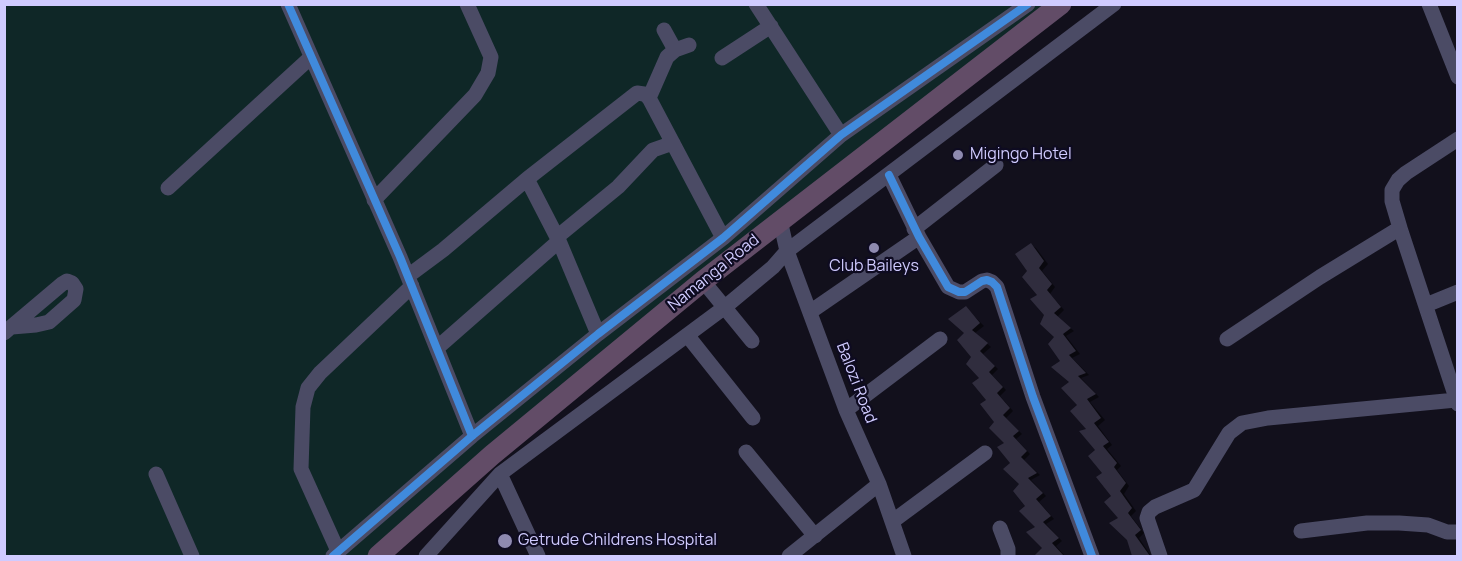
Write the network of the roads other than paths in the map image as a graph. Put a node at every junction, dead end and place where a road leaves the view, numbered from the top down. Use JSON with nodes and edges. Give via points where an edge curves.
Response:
{"nodes":[{"id":1,"x":288,"y":4,"type":"edge"},
{"id":2,"x":467,"y":4,"type":"edge"},
{"id":3,"x":756,"y":4,"type":"edge"},
{"id":4,"x":1061,"y":4,"type":"edge"},
{"id":5,"x":1114,"y":4,"type":"edge"},
{"id":6,"x":1429,"y":4,"type":"edge"},
{"id":7,"x":1023,"y":6,"type":"edge"},
{"id":8,"x":771,"y":26,"type":"junction"},
{"id":9,"x":664,"y":30,"type":"dead end"},
{"id":10,"x":310,"y":58,"type":"junction"},
{"id":11,"x":722,"y":58,"type":"dead end"},
{"id":12,"x":1458,"y":77,"type":"edge"},
{"id":13,"x":649,"y":98,"type":"junction"},
{"id":14,"x":842,"y":135,"type":"junction"},
{"id":15,"x":1458,"y":138,"type":"edge"},
{"id":16,"x":673,"y":143,"type":"junction"},
{"id":17,"x":996,"y":165,"type":"dead end"},
{"id":18,"x":889,"y":175,"type":"junction"},
{"id":19,"x":527,"y":179,"type":"junction"},
{"id":20,"x":168,"y":188,"type":"dead end"},
{"id":21,"x":374,"y":200,"type":"junction"},
{"id":22,"x":780,"y":220,"type":"junction"},
{"id":23,"x":1400,"y":228,"type":"junction"},
{"id":24,"x":917,"y":233,"type":"junction"},
{"id":25,"x":723,"y":238,"type":"junction"},
{"id":26,"x":558,"y":239,"type":"junction"},
{"id":27,"x":787,"y":251,"type":"junction"},
{"id":28,"x":410,"y":281,"type":"junction"},
{"id":29,"x":703,"y":281,"type":"junction"},
{"id":30,"x":1458,"y":292,"type":"edge"},
{"id":31,"x":1426,"y":305,"type":"junction"},
{"id":32,"x":725,"y":307,"type":"junction"},
{"id":33,"x":810,"y":312,"type":"junction"},
{"id":34,"x":598,"y":334,"type":"junction"},
{"id":35,"x":687,"y":335,"type":"junction"},
{"id":36,"x":940,"y":339,"type":"dead end"},
{"id":37,"x":1227,"y":339,"type":"dead end"},
{"id":38,"x":752,"y":341,"type":"dead end"},
{"id":39,"x":437,"y":348,"type":"junction"},
{"id":40,"x":1457,"y":402,"type":"edge"},
{"id":41,"x":846,"y":410,"type":"junction"},
{"id":42,"x":753,"y":418,"type":"dead end"},
{"id":43,"x":472,"y":436,"type":"junction"},
{"id":44,"x":746,"y":452,"type":"dead end"},
{"id":45,"x":985,"y":453,"type":"dead end"},
{"id":46,"x":156,"y":474,"type":"dead end"},
{"id":47,"x":500,"y":474,"type":"junction"},
{"id":48,"x":879,"y":484,"type":"junction"},
{"id":49,"x":893,"y":521,"type":"junction"},
{"id":50,"x":1000,"y":528,"type":"dead end"},
{"id":51,"x":1301,"y":531,"type":"dead end"},
{"id":52,"x":1458,"y":532,"type":"edge"},
{"id":53,"x":815,"y":536,"type":"junction"},
{"id":54,"x":336,"y":554,"type":"edge"},
{"id":55,"x":192,"y":556,"type":"edge"},
{"id":56,"x":378,"y":556,"type":"edge"},
{"id":57,"x":426,"y":556,"type":"edge"},
{"id":58,"x":538,"y":556,"type":"edge"},
{"id":59,"x":789,"y":556,"type":"edge"},
{"id":60,"x":904,"y":556,"type":"edge"},
{"id":61,"x":1008,"y":556,"type":"edge"},
{"id":62,"x":1092,"y":556,"type":"edge"},
{"id":63,"x":1160,"y":556,"type":"edge"}],
"edges":[{"from":1,"to":10,"type":"street"},
{"from":2,"to":21,"type":"street","via":[[491,57],[488,74],[474,95]]},
{"from":3,"to":8,"type":"street"},
{"from":4,"to":22,"type":"highway","name":"Namanga Road"},
{"from":5,"to":18,"type":"street"},
{"from":6,"to":12,"type":"street"},
{"from":7,"to":14,"type":"street"},
{"from":8,"to":11,"type":"street"},
{"from":8,"to":14,"type":"street"},
{"from":9,"to":13,"type":"street","via":[[682,48],[667,57]]},
{"from":10,"to":20,"type":"street"},
{"from":10,"to":21,"type":"street"},
{"from":13,"to":16,"type":"street"},
{"from":13,"to":19,"type":"street","via":[[637,93]]},
{"from":14,"to":25,"type":"street"},
{"from":15,"to":23,"type":"street","via":[[1398,180],[1392,190],[1392,201]]},
{"from":16,"to":25,"type":"street"},
{"from":16,"to":26,"type":"street","via":[[653,150],[618,187]]},
{"from":17,"to":24,"type":"street"},
{"from":18,"to":24,"type":"street"},
{"from":18,"to":27,"type":"street"},
{"from":19,"to":26,"type":"street"},
{"from":19,"to":28,"type":"street"},
{"from":21,"to":28,"type":"street"},
{"from":22,"to":27,"type":"street","name":"Balozi Road"},
{"from":22,"to":29,"type":"highway","name":"Namanga Road"},
{"from":23,"to":31,"type":"street"},
{"from":23,"to":37,"type":"street"},
{"from":24,"to":33,"type":"street"},
{"from":24,"to":62,"type":"street","via":[[948,287],[965,292],[982,280],[997,287]]},
{"from":25,"to":34,"type":"street"},
{"from":26,"to":34,"type":"street"},
{"from":26,"to":39,"type":"street"},
{"from":27,"to":32,"type":"street"},
{"from":27,"to":33,"type":"street","name":"Balozi Road"},
{"from":28,"to":39,"type":"street"},
{"from":28,"to":54,"type":"street","via":[[308,388],[303,407],[301,469]]},
{"from":29,"to":32,"type":"street"},
{"from":29,"to":56,"type":"highway","name":"Namanga Road","via":[[492,455]]},
{"from":30,"to":31,"type":"street"},
{"from":31,"to":40,"type":"street"},
{"from":32,"to":35,"type":"street"},
{"from":32,"to":38,"type":"street"},
{"from":33,"to":41,"type":"street","name":"Balozi Road"},
{"from":34,"to":43,"type":"street"},
{"from":35,"to":42,"type":"street"},
{"from":35,"to":47,"type":"street"},
{"from":36,"to":41,"type":"street"},
{"from":39,"to":43,"type":"street"},
{"from":40,"to":63,"type":"street","via":[[1242,423],[1229,433],[1194,490],[1149,512],[1146,518]]},
{"from":41,"to":48,"type":"street","name":"Balozi Road"},
{"from":43,"to":54,"type":"street"},
{"from":44,"to":53,"type":"street"},
{"from":45,"to":49,"type":"street"},
{"from":46,"to":55,"type":"street"},
{"from":47,"to":57,"type":"street"},
{"from":47,"to":58,"type":"street"},
{"from":48,"to":49,"type":"street","name":"Balozi Road"},
{"from":48,"to":53,"type":"street"},
{"from":49,"to":60,"type":"street","name":"Balozi Road"},
{"from":50,"to":61,"type":"street"},
{"from":51,"to":52,"type":"street","via":[[1388,523],[1428,525]]},
{"from":53,"to":59,"type":"street"}]}
